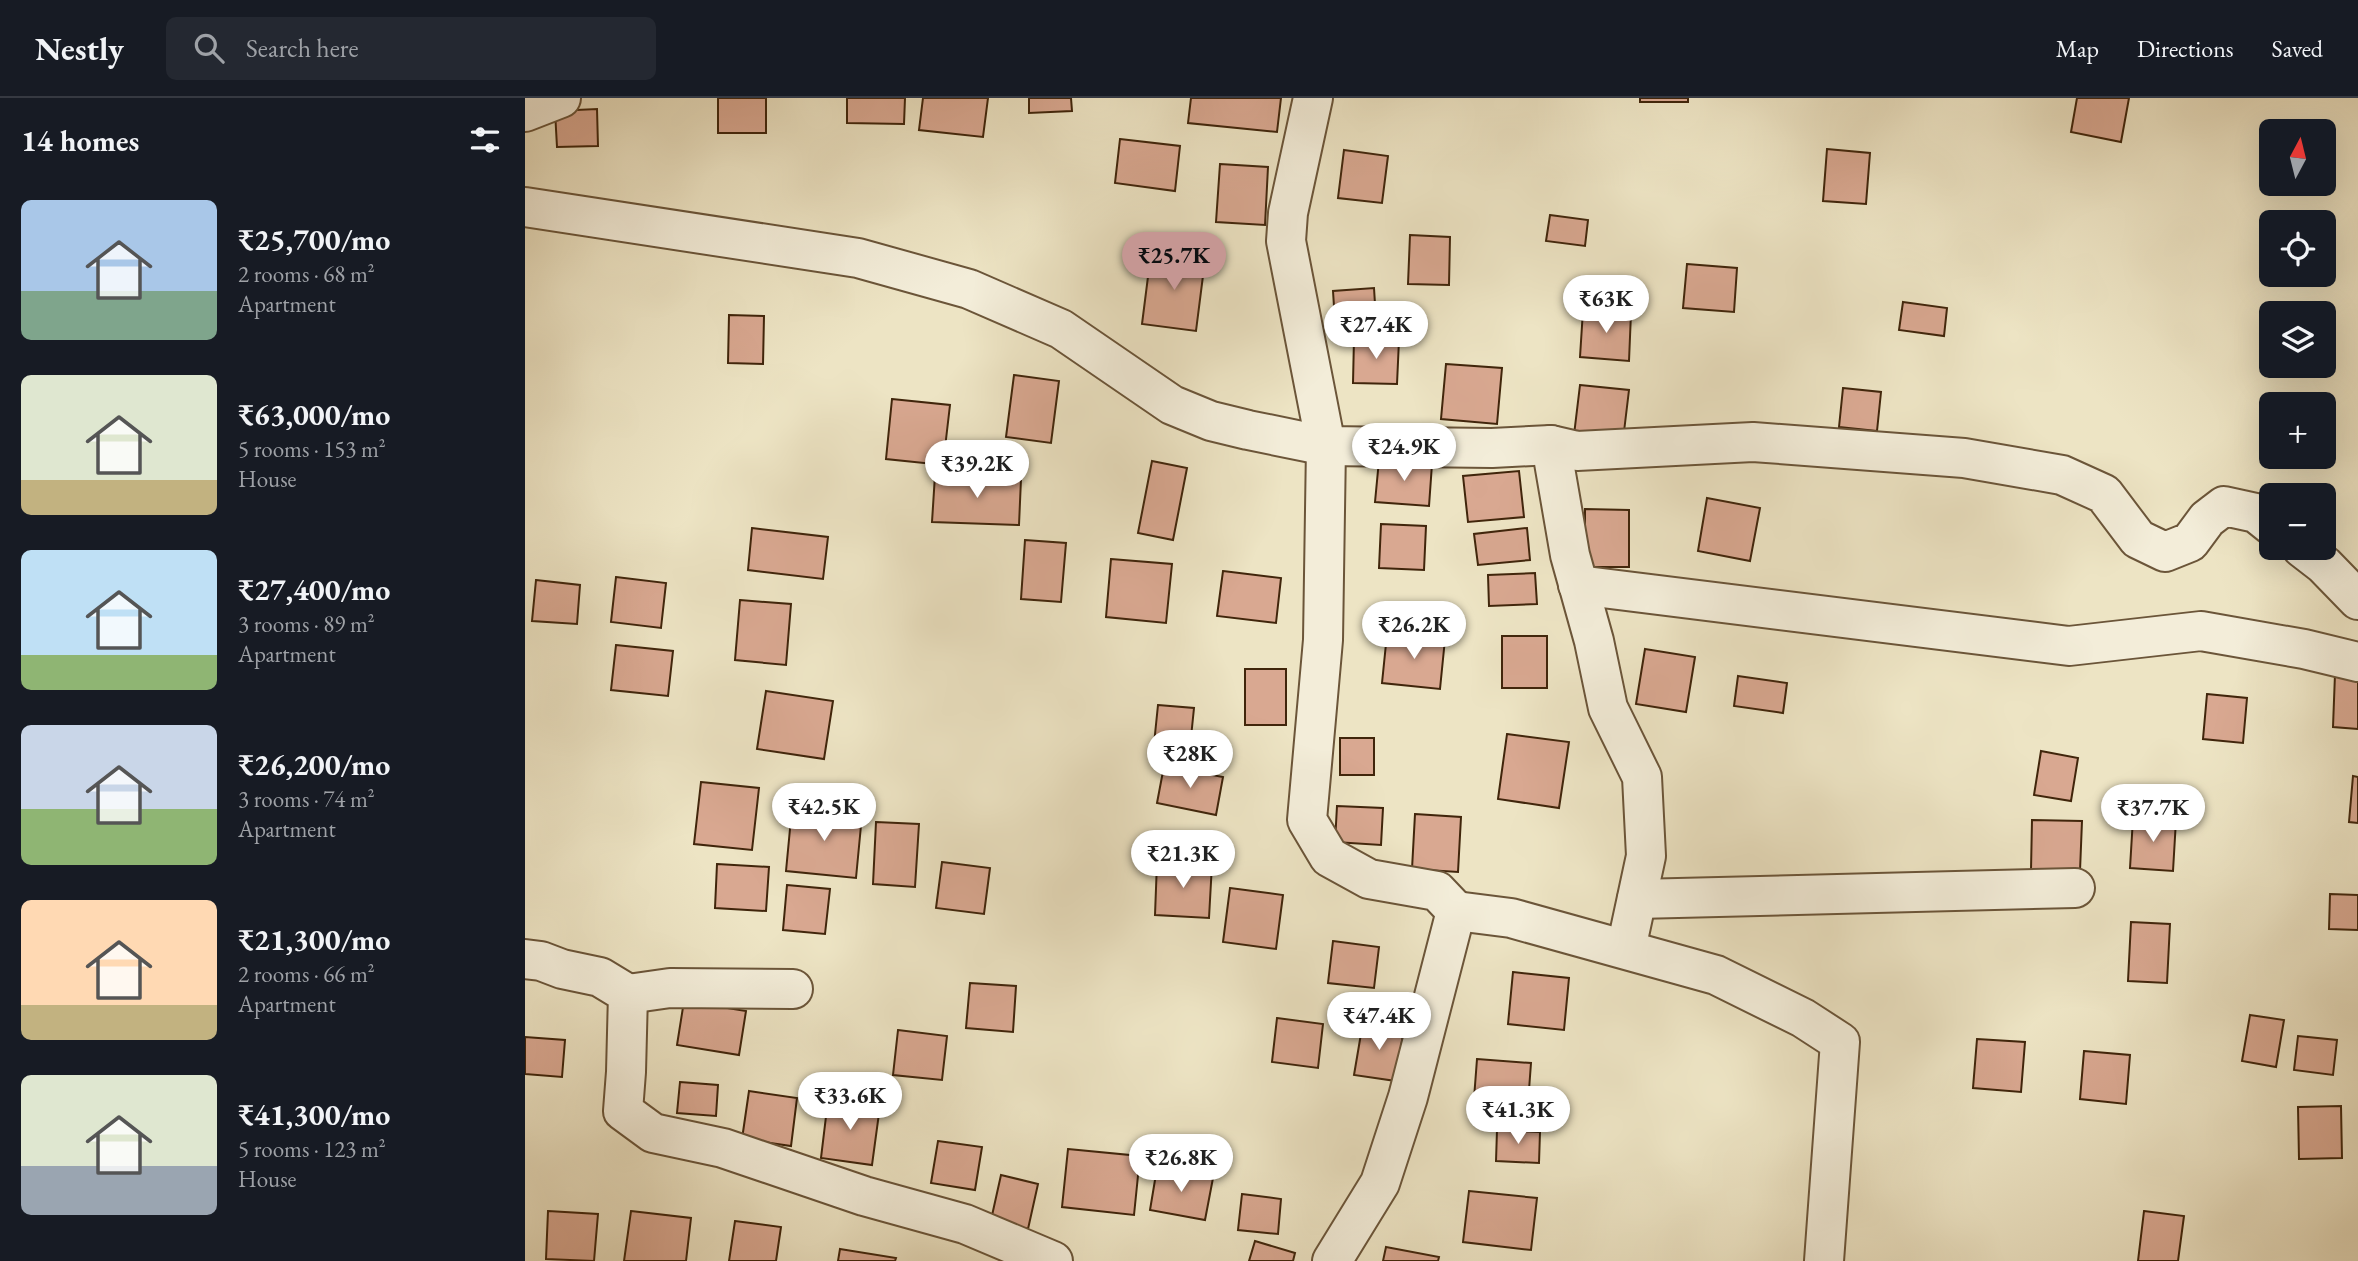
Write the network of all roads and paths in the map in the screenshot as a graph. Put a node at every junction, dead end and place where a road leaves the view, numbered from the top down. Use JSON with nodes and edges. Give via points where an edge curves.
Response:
{"nodes":[{"id":1,"x":561,"y":98,"type":"edge"},
{"id":2,"x":1313,"y":98,"type":"edge"},
{"id":3,"x":525,"y":112,"type":"edge"},
{"id":4,"x":525,"y":207,"type":"edge"},
{"id":5,"x":1552,"y":445,"type":"junction"},
{"id":6,"x":1326,"y":446,"type":"junction"},
{"id":7,"x":2259,"y":515,"type":"edge"},
{"id":8,"x":2318,"y":560,"type":"edge"},
{"id":9,"x":1578,"y":585,"type":"junction"},
{"id":10,"x":2358,"y":600,"type":"edge"},
{"id":11,"x":2358,"y":662,"type":"edge"},
{"id":12,"x":2075,"y":888,"type":"dead end"},
{"id":13,"x":1637,"y":899,"type":"junction"},
{"id":14,"x":1456,"y":911,"type":"junction"},
{"id":15,"x":1626,"y":950,"type":"junction"},
{"id":16,"x":525,"y":959,"type":"edge"},
{"id":17,"x":793,"y":989,"type":"dead end"},
{"id":18,"x":628,"y":994,"type":"junction"},
{"id":19,"x":1053,"y":1261,"type":"edge"},
{"id":20,"x":1332,"y":1261,"type":"edge"},
{"id":21,"x":1824,"y":1261,"type":"edge"}],
"edges":[{"from":1,"to":3,"type":"street"},
{"from":2,"to":6,"type":"street","via":[[1286,242]]},
{"from":4,"to":6,"type":"street","via":[[858,258],[969,289],[1061,329],[1172,405],[1211,421]]},
{"from":5,"to":6,"type":"street"},
{"from":5,"to":7,"type":"street","via":[[1577,451],[1753,442],[1976,460],[2062,475],[2104,494],[2138,539],[2165,552],[2190,542],[2224,506]]},
{"from":5,"to":9,"type":"street"},
{"from":6,"to":14,"type":"street","via":[[1323,640],[1307,820],[1329,857],[1369,878],[1437,891]]},
{"from":8,"to":10,"type":"street"},
{"from":9,"to":11,"type":"street","via":[[2070,646],[2201,631]]},
{"from":9,"to":13,"type":"street","via":[[1608,708],[1642,777],[1646,856]]},
{"from":12,"to":13,"type":"street"},
{"from":13,"to":15,"type":"street"},
{"from":14,"to":15,"type":"street","via":[[1511,918]]},
{"from":14,"to":20,"type":"street","via":[[1415,1071],[1380,1183]]},
{"from":15,"to":21,"type":"street","via":[[1716,975],[1804,1018],[1840,1042]]},
{"from":16,"to":18,"type":"street","via":[[600,977]]},
{"from":17,"to":18,"type":"street","via":[[670,989]]},
{"from":18,"to":19,"type":"street","via":[[623,1111],[653,1133],[723,1148],[864,1196],[965,1224]]}]}
